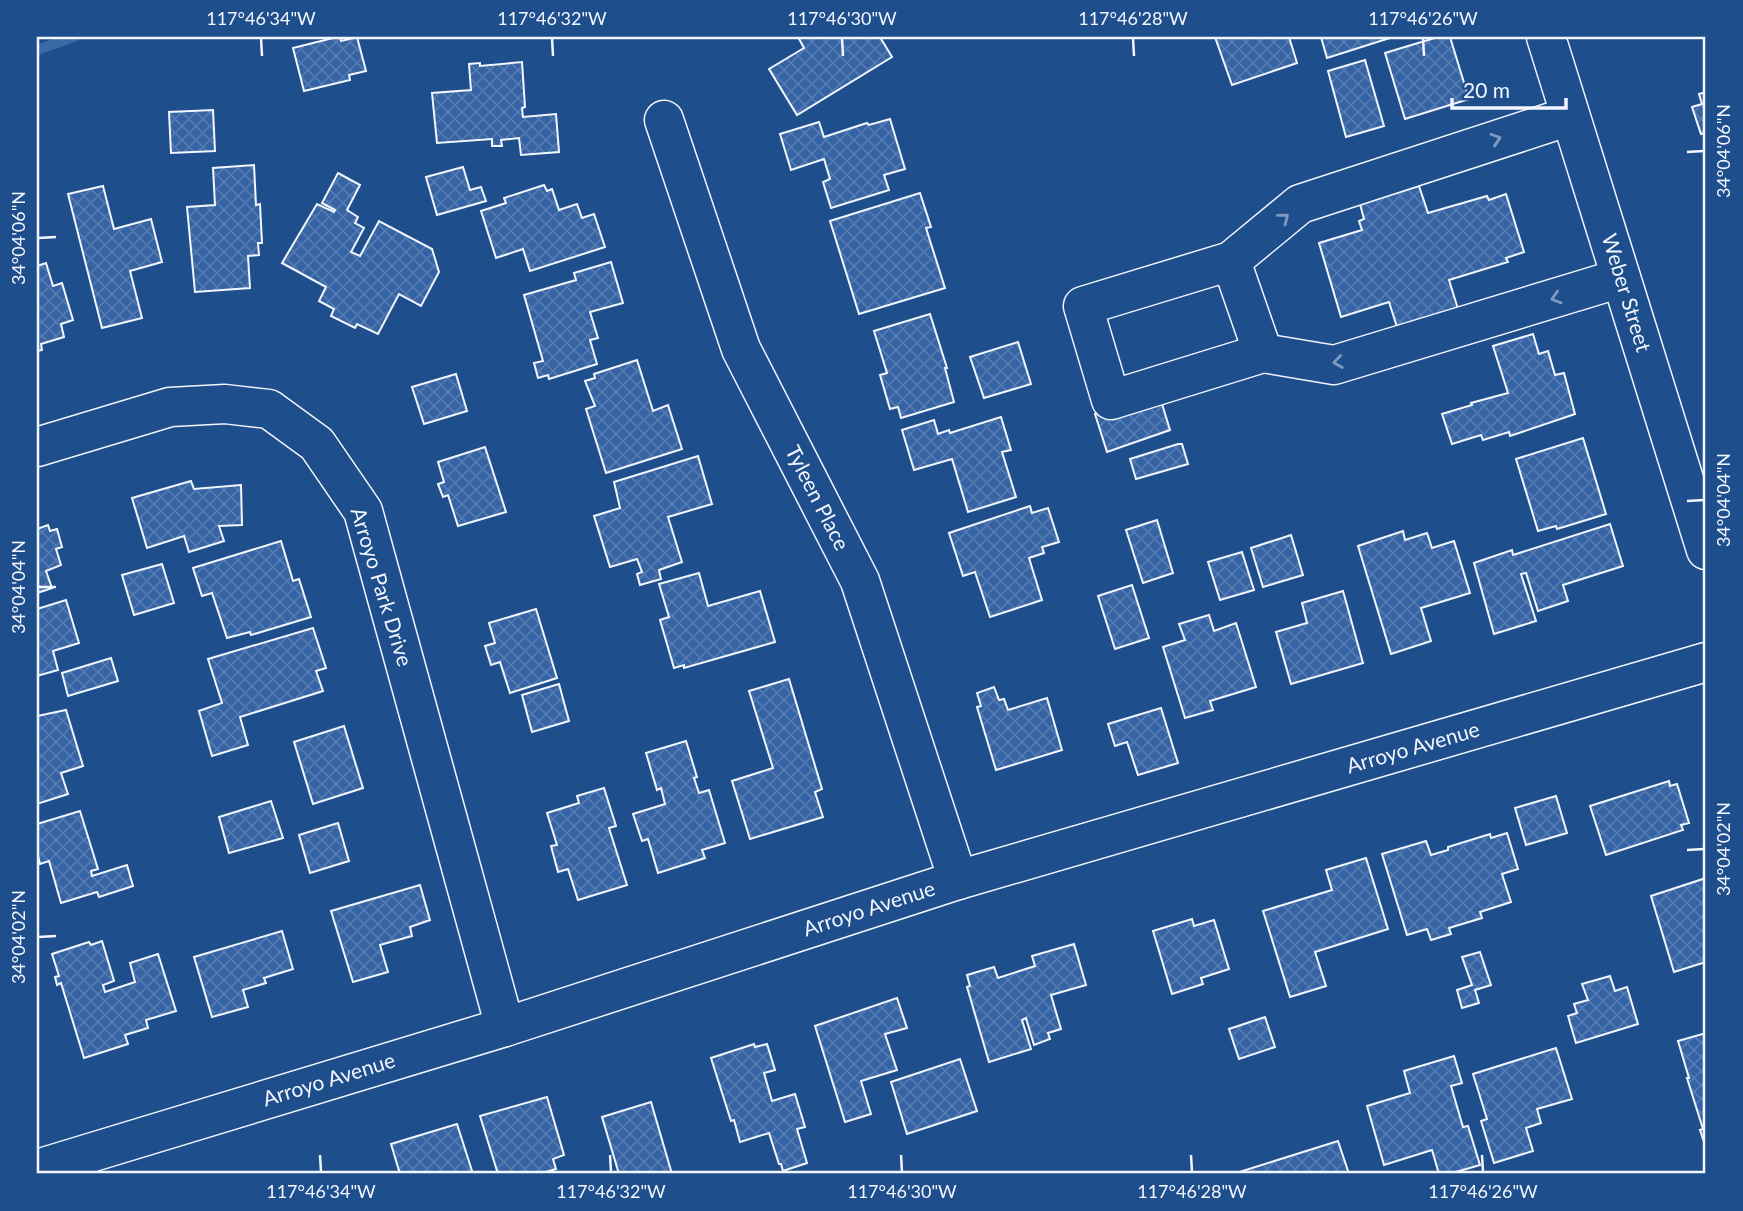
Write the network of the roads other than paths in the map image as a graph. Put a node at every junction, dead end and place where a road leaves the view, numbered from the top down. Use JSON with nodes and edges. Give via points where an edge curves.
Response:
{"nodes":[{"id":1,"x":1546,"y":37,"type":"edge"},
{"id":2,"x":1570,"y":116,"type":"junction"},
{"id":3,"x":664,"y":120,"type":"dead end"},
{"id":4,"x":1231,"y":261,"type":"junction"},
{"id":5,"x":1621,"y":278,"type":"junction"},
{"id":6,"x":1263,"y":354,"type":"junction"},
{"id":7,"x":37,"y":447,"type":"edge"},
{"id":8,"x":1706,"y":550,"type":"edge"},
{"id":9,"x":1706,"y":662,"type":"edge"},
{"id":10,"x":958,"y":880,"type":"junction"},
{"id":11,"x":505,"y":1027,"type":"junction"},
{"id":12,"x":37,"y":1167,"type":"edge"}],
"edges":[{"from":1,"to":2,"type":"street","name":"Weber Street"},
{"from":4,"to":2,"type":"street","one_way":true,"via":[[1300,205]]},
{"from":2,"to":5,"type":"street","name":"Weber Street"},
{"from":3,"to":10,"type":"street","name":"Tyleen Place","via":[[741,349],[860,581]]},
{"from":4,"to":6,"type":"street"},
{"from":4,"to":6,"type":"street","via":[[1083,306],[1111,400]]},
{"from":5,"to":6,"type":"street","one_way":true,"via":[[1334,365]]},
{"from":5,"to":8,"type":"street","name":"Weber Street"},
{"from":7,"to":11,"type":"street","name":"Arroyo Park Drive","via":[[170,407],[225,404],[269,409],[317,444],[363,511]]},
{"from":9,"to":10,"type":"street","name":"Arroyo Avenue"},
{"from":10,"to":11,"type":"street","name":"Arroyo Avenue"},
{"from":11,"to":12,"type":"street","name":"Arroyo Avenue"}]}
